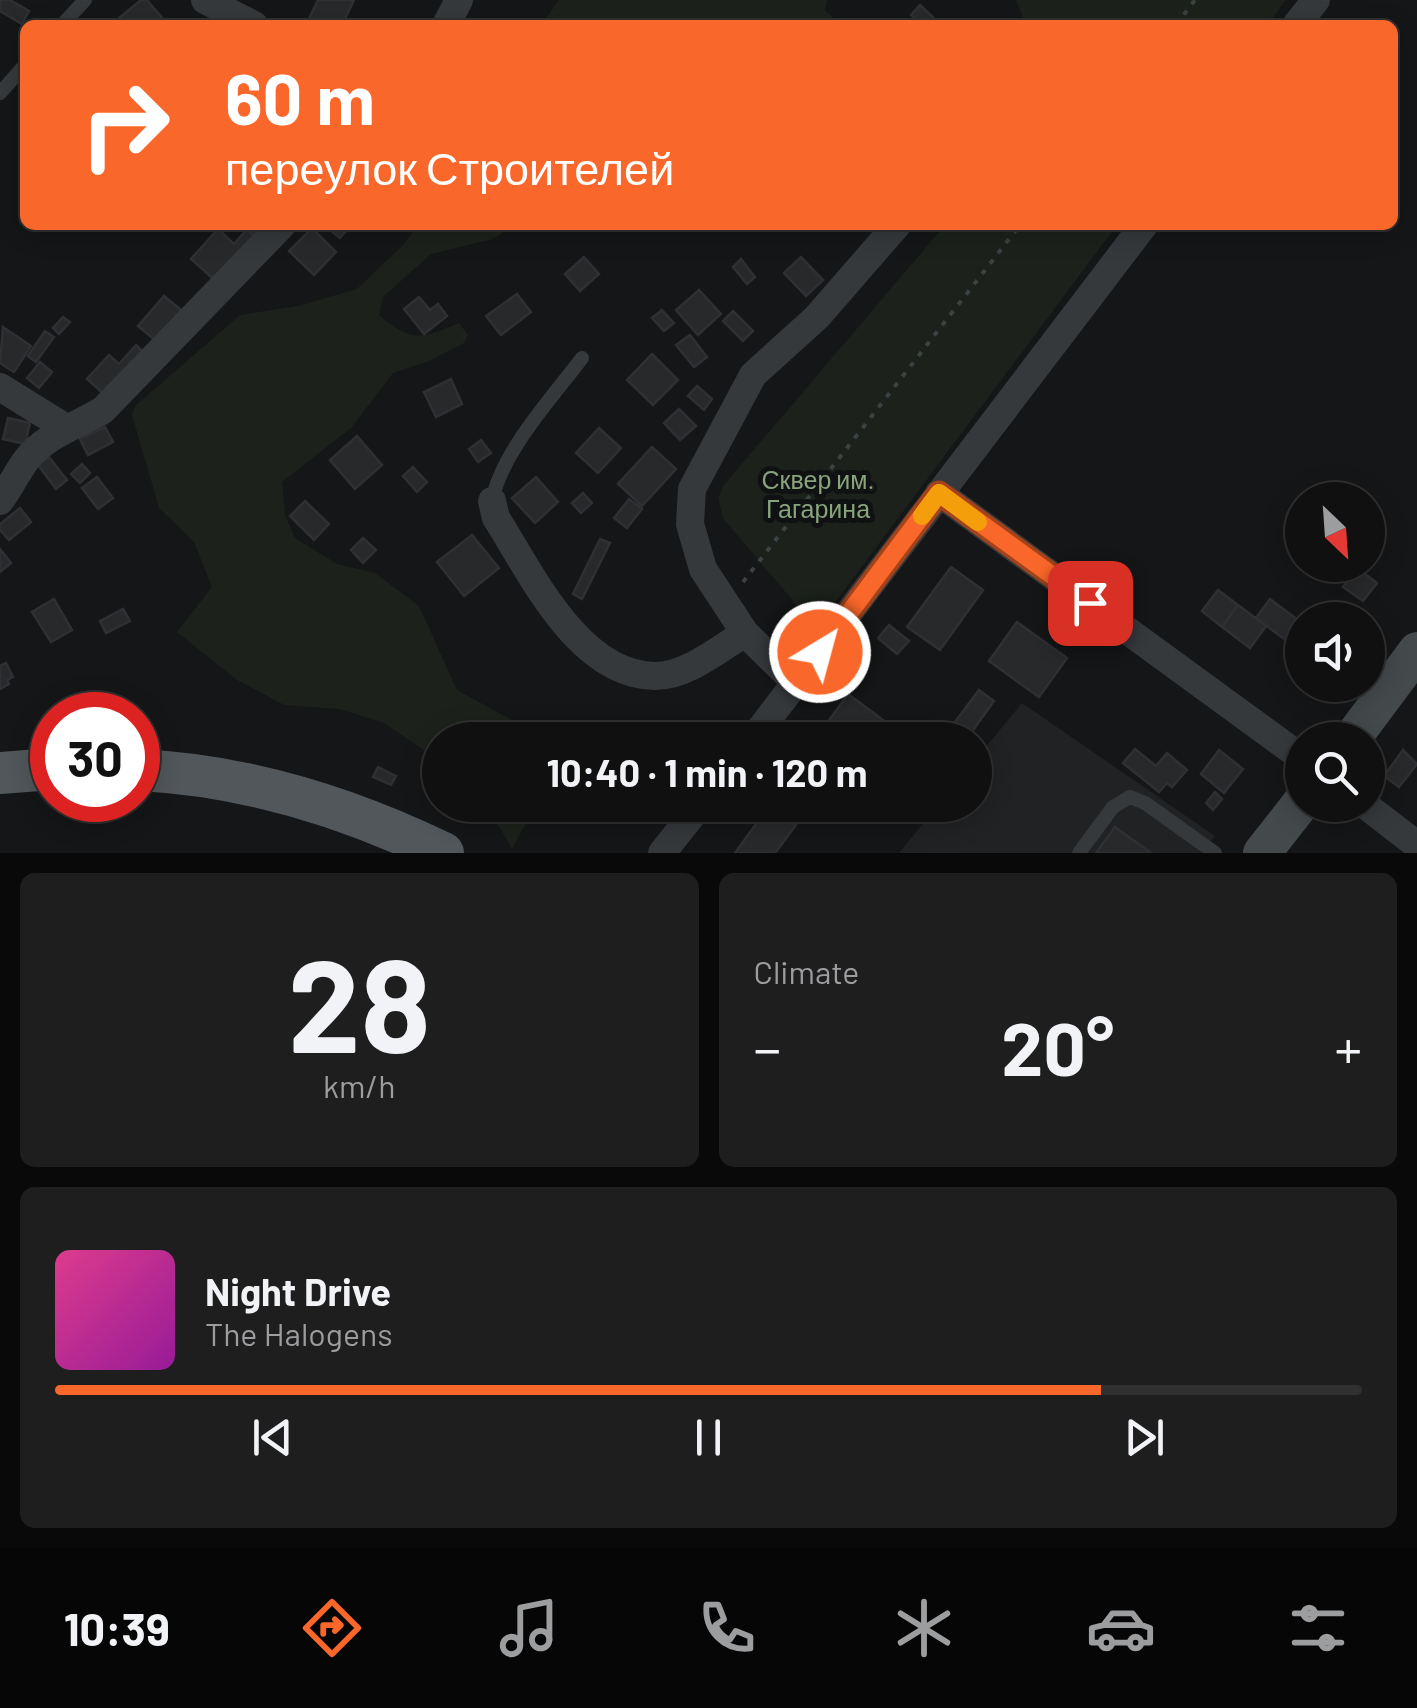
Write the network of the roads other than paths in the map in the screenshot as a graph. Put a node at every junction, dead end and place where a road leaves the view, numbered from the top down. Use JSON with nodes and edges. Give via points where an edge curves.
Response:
{"nodes":[{"id":1,"x":85,"y":0,"type":"edge"},
{"id":2,"x":205,"y":0,"type":"edge"},
{"id":3,"x":1316,"y":0,"type":"edge"},
{"id":4,"x":67,"y":20,"type":"edge"},
{"id":5,"x":244,"y":20,"type":"edge"},
{"id":6,"x":1300,"y":20,"type":"edge"},
{"id":7,"x":20,"y":70,"type":"edge"},
{"id":8,"x":0,"y":92,"type":"edge"},
{"id":9,"x":277,"y":230,"type":"edge"},
{"id":10,"x":893,"y":230,"type":"edge"},
{"id":11,"x":1140,"y":230,"type":"edge"},
{"id":12,"x":582,"y":358,"type":"dead end"},
{"id":13,"x":0,"y":387,"type":"edge"},
{"id":14,"x":66,"y":428,"type":"junction"},
{"id":15,"x":939,"y":493,"type":"junction"},
{"id":16,"x":0,"y":501,"type":"edge"},
{"id":17,"x":492,"y":501,"type":"joint"},
{"id":18,"x":745,"y":632,"type":"junction"},
{"id":19,"x":1417,"y":651,"type":"edge"},
{"id":20,"x":796,"y":684,"type":"junction"},
{"id":21,"x":766,"y":722,"type":"edge"},
{"id":22,"x":1364,"y":722,"type":"edge"},
{"id":23,"x":1285,"y":746,"type":"edge"},
{"id":24,"x":30,"y":771,"type":"edge"},
{"id":25,"x":160,"y":772,"type":"edge"},
{"id":26,"x":0,"y":773,"type":"edge"},
{"id":27,"x":30,"y":800,"type":"edge"},
{"id":28,"x":0,"y":802,"type":"edge"},
{"id":29,"x":160,"y":802,"type":"edge"},
{"id":30,"x":1385,"y":820,"type":"edge"},
{"id":31,"x":687,"y":822,"type":"edge"},
{"id":32,"x":1286,"y":822,"type":"edge"},
{"id":33,"x":1417,"y":845,"type":"edge"},
{"id":34,"x":377,"y":853,"type":"edge"},
{"id":35,"x":443,"y":853,"type":"edge"},
{"id":36,"x":662,"y":853,"type":"edge"},
{"id":37,"x":1080,"y":853,"type":"edge"},
{"id":38,"x":1215,"y":853,"type":"edge"},
{"id":39,"x":1262,"y":853,"type":"edge"}],
"edges":[{"from":1,"to":4,"type":"lane"},
{"from":2,"to":5,"type":"street"},
{"from":3,"to":6,"type":"street"},
{"from":7,"to":8,"type":"lane"},
{"from":9,"to":14,"type":"street","via":[[103,410]]},
{"from":10,"to":18,"type":"street","via":[[817,317],[753,374],[692,489],[690,524],[703,569]]},
{"from":11,"to":15,"type":"street"},
{"from":12,"to":17,"type":"lane","via":[[530,427]]},
{"from":13,"to":14,"type":"street"},
{"from":14,"to":16,"type":"street","via":[[27,460]]},
{"from":15,"to":20,"type":"street"},
{"from":15,"to":23,"type":"street"},
{"from":17,"to":18,"type":"street","via":[[496,518],[562,621],[601,658],[656,676],[696,664]]},
{"from":18,"to":20,"type":"street"},
{"from":19,"to":22,"type":"main road"},
{"from":20,"to":21,"type":"street"},
{"from":24,"to":26,"type":"main road"},
{"from":25,"to":35,"type":"main road","via":[[314,799]]},
{"from":27,"to":28,"type":"main road"},
{"from":29,"to":34,"type":"main road","via":[[306,826]]},
{"from":30,"to":33,"type":"street"},
{"from":31,"to":36,"type":"street"},
{"from":32,"to":39,"type":"main road"},
{"from":37,"to":38,"type":"lane","via":[[1113,807],[1130,798]]}]}
